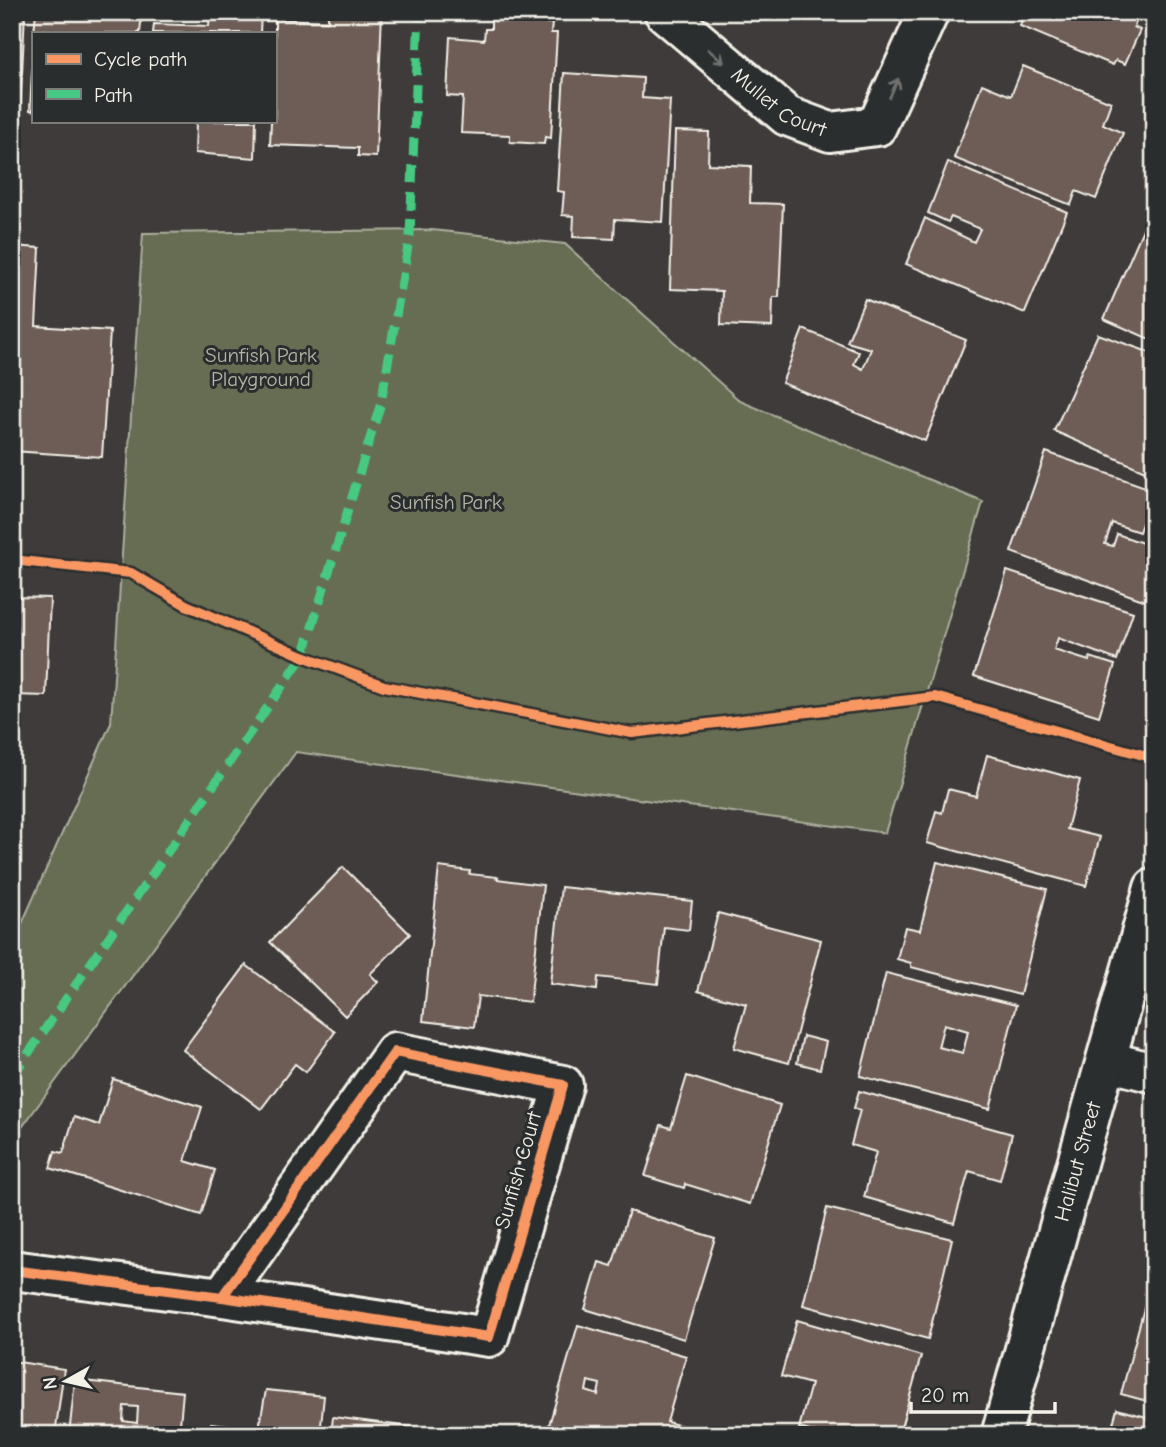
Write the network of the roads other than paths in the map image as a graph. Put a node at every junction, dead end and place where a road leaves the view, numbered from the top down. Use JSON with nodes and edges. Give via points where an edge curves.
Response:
{"nodes":[{"id":1,"x":664,"y":12,"type":"edge"},
{"id":2,"x":929,"y":12,"type":"edge"},
{"id":3,"x":1154,"y":888,"type":"edge"},
{"id":4,"x":1107,"y":1061,"type":"junction"},
{"id":5,"x":1154,"y":1073,"type":"edge"},
{"id":6,"x":12,"y":1270,"type":"edge"},
{"id":7,"x":222,"y":1297,"type":"junction"},
{"id":8,"x":1001,"y":1435,"type":"edge"}],
"edges":[{"from":1,"to":2,"type":"street","name":"Mullet Court","one_way":true,"via":[[787,116],[830,132],[877,126]]},
{"from":3,"to":4,"type":"street","name":"Halibut Street"},
{"from":4,"to":5,"type":"street"},
{"from":4,"to":8,"type":"street","name":"Halibut Street"},
{"from":6,"to":7,"type":"street","name":"Sunfish Court"},
{"from":7,"to":7,"type":"street","name":"Sunfish Court","via":[[489,1337],[563,1085],[395,1052]]}]}
